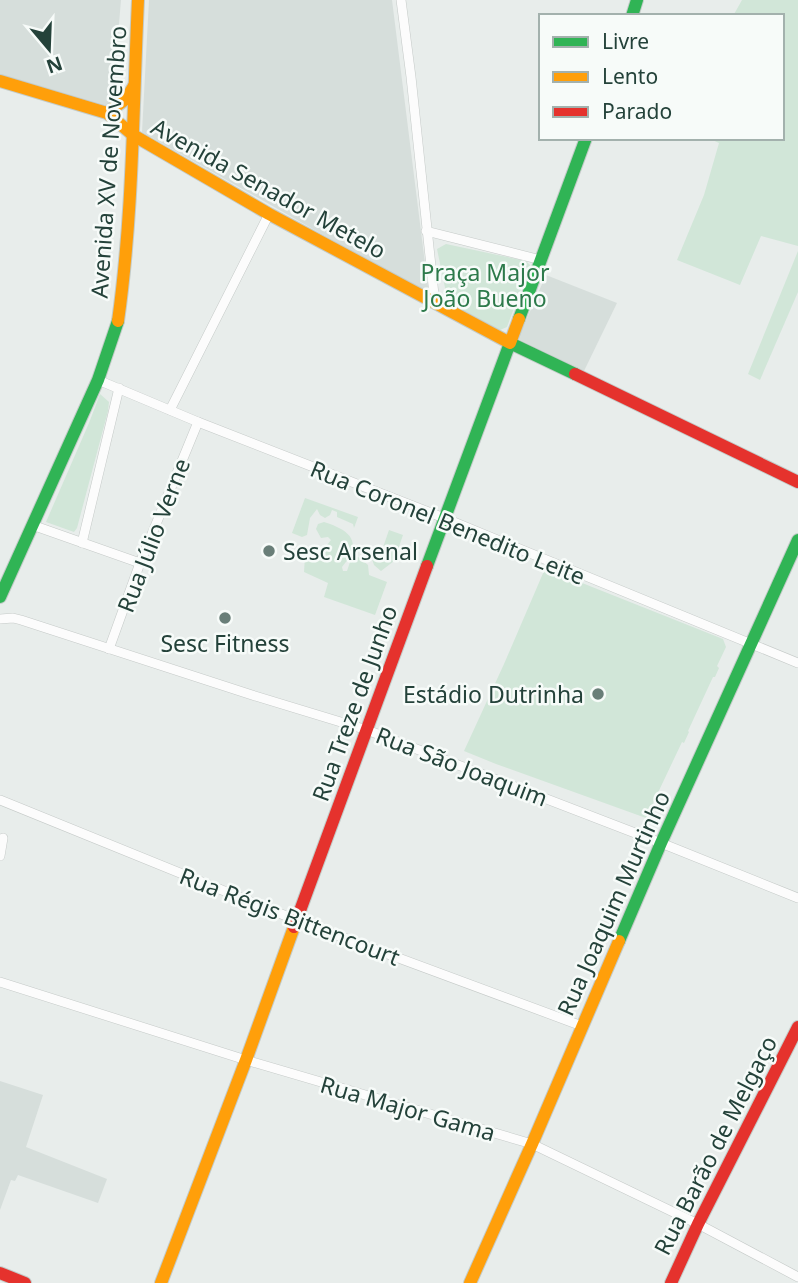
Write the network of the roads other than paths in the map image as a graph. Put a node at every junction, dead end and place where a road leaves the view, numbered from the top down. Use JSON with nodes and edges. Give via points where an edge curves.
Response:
{"nodes":[{"id":1,"x":138,"y":0,"type":"edge"},
{"id":2,"x":401,"y":0,"type":"edge"},
{"id":3,"x":0,"y":82,"type":"edge"},
{"id":4,"x":134,"y":85,"type":"junction"},
{"id":5,"x":107,"y":113,"type":"junction"},
{"id":6,"x":133,"y":135,"type":"junction"},
{"id":7,"x":585,"y":140,"type":"edge"},
{"id":8,"x":269,"y":214,"type":"junction"},
{"id":9,"x":426,"y":232,"type":"junction"},
{"id":10,"x":541,"y":260,"type":"junction"},
{"id":11,"x":435,"y":304,"type":"junction"},
{"id":12,"x":510,"y":343,"type":"junction"},
{"id":13,"x":99,"y":380,"type":"junction"},
{"id":14,"x":119,"y":388,"type":"junction"},
{"id":15,"x":170,"y":410,"type":"junction"},
{"id":16,"x":198,"y":422,"type":"junction"},
{"id":17,"x":798,"y":482,"type":"edge"},
{"id":18,"x":444,"y":519,"type":"junction"},
{"id":19,"x":32,"y":524,"type":"junction"},
{"id":20,"x":798,"y":540,"type":"edge"},
{"id":21,"x":82,"y":543,"type":"junction"},
{"id":22,"x":140,"y":563,"type":"junction"},
{"id":23,"x":0,"y":597,"type":"edge"},
{"id":24,"x":0,"y":619,"type":"edge"},
{"id":25,"x":751,"y":644,"type":"junction"},
{"id":26,"x":109,"y":649,"type":"junction"},
{"id":27,"x":798,"y":663,"type":"edge"},
{"id":28,"x":367,"y":730,"type":"junction"},
{"id":29,"x":0,"y":800,"type":"edge"},
{"id":30,"x":3,"y":838,"type":"dead end"},
{"id":31,"x":661,"y":843,"type":"junction"},
{"id":32,"x":0,"y":856,"type":"edge"},
{"id":33,"x":798,"y":898,"type":"edge"},
{"id":34,"x":296,"y":920,"type":"junction"},
{"id":35,"x":0,"y":982,"type":"edge"},
{"id":36,"x":582,"y":1026,"type":"junction"},
{"id":37,"x":798,"y":1027,"type":"edge"},
{"id":38,"x":246,"y":1060,"type":"junction"},
{"id":39,"x":532,"y":1144,"type":"junction"},
{"id":40,"x":698,"y":1224,"type":"junction"},
{"id":41,"x":0,"y":1273,"type":"edge"},
{"id":42,"x":798,"y":1277,"type":"edge"},
{"id":43,"x":25,"y":1283,"type":"edge"},
{"id":44,"x":161,"y":1283,"type":"edge"},
{"id":45,"x":470,"y":1283,"type":"edge"},
{"id":46,"x":671,"y":1283,"type":"edge"}],
"edges":[{"from":1,"to":4,"type":"street","name":"Avenida XV de Novembro"},
{"from":2,"to":9,"type":"street"},
{"from":3,"to":5,"type":"street"},
{"from":4,"to":5,"type":"street","via":[[130,95]]},
{"from":4,"to":6,"type":"street","name":"Avenida XV de Novembro"},
{"from":5,"to":6,"type":"street","name":"Avenida Senador Metelo"},
{"from":6,"to":8,"type":"street","name":"Avenida Senador Metelo"},
{"from":6,"to":13,"type":"street","name":"Avenida XV de Novembro","via":[[125,272],[118,321]]},
{"from":7,"to":10,"type":"street","name":"Rua Treze de Junho"},
{"from":8,"to":11,"type":"street","name":"Avenida Senador Metelo"},
{"from":8,"to":15,"type":"street"},
{"from":9,"to":10,"type":"street"},
{"from":9,"to":11,"type":"street"},
{"from":10,"to":12,"type":"street","name":"Rua Treze de Junho"},
{"from":11,"to":12,"type":"street","name":"Avenida Senador Metelo"},
{"from":12,"to":17,"type":"street","name":"Avenida Senador Metelo"},
{"from":12,"to":18,"type":"street","name":"Rua Treze de Junho"},
{"from":13,"to":14,"type":"street","name":"Rua Coronel Benedito Leite"},
{"from":13,"to":19,"type":"street","name":"Avenida XV de Novembro"},
{"from":14,"to":15,"type":"street","name":"Rua Coronel Benedito Leite"},
{"from":14,"to":21,"type":"street"},
{"from":15,"to":16,"type":"street","name":"Rua Coronel Benedito Leite"},
{"from":16,"to":18,"type":"street","name":"Rua Coronel Benedito Leite"},
{"from":16,"to":22,"type":"street","name":"Rua Júlio Verne"},
{"from":18,"to":25,"type":"street","name":"Rua Coronel Benedito Leite"},
{"from":18,"to":28,"type":"street","name":"Rua Treze de Junho"},
{"from":19,"to":21,"type":"street"},
{"from":19,"to":23,"type":"street","name":"Avenida XV de Novembro"},
{"from":20,"to":25,"type":"street","name":"Rua Joaquim Murtinho"},
{"from":21,"to":22,"type":"street"},
{"from":22,"to":26,"type":"street","name":"Rua Júlio Verne"},
{"from":24,"to":26,"type":"street","name":"Rua São Joaquim","via":[[21,620]]},
{"from":25,"to":27,"type":"street","name":"Rua Coronel Benedito Leite"},
{"from":25,"to":31,"type":"street","name":"Rua Joaquim Murtinho"},
{"from":26,"to":28,"type":"street","name":"Rua São Joaquim"},
{"from":28,"to":31,"type":"street","name":"Rua São Joaquim"},
{"from":28,"to":34,"type":"street","name":"Rua Treze de Junho"},
{"from":29,"to":34,"type":"street","name":"Rua Régis Bittencourt"},
{"from":30,"to":32,"type":"street"},
{"from":31,"to":33,"type":"street","name":"Rua São Joaquim"},
{"from":31,"to":36,"type":"street","name":"Rua Joaquim Murtinho"},
{"from":34,"to":36,"type":"street","name":"Rua Régis Bittencourt"},
{"from":34,"to":38,"type":"street","name":"Rua Treze de Junho"},
{"from":35,"to":38,"type":"street","name":"Rua Major Gama"},
{"from":36,"to":39,"type":"street","name":"Rua Joaquim Murtinho"},
{"from":37,"to":40,"type":"street","name":"Rua Barão de Melgaço"},
{"from":38,"to":39,"type":"street","name":"Rua Major Gama"},
{"from":38,"to":44,"type":"street","name":"Rua Treze de Junho"},
{"from":39,"to":40,"type":"street","name":"Rua Major Gama"},
{"from":39,"to":45,"type":"street","name":"Rua Joaquim Murtinho"},
{"from":40,"to":42,"type":"street","name":"Rua Major Gama"},
{"from":40,"to":46,"type":"street","name":"Rua Barão de Melgaço"},
{"from":41,"to":43,"type":"street"}]}
